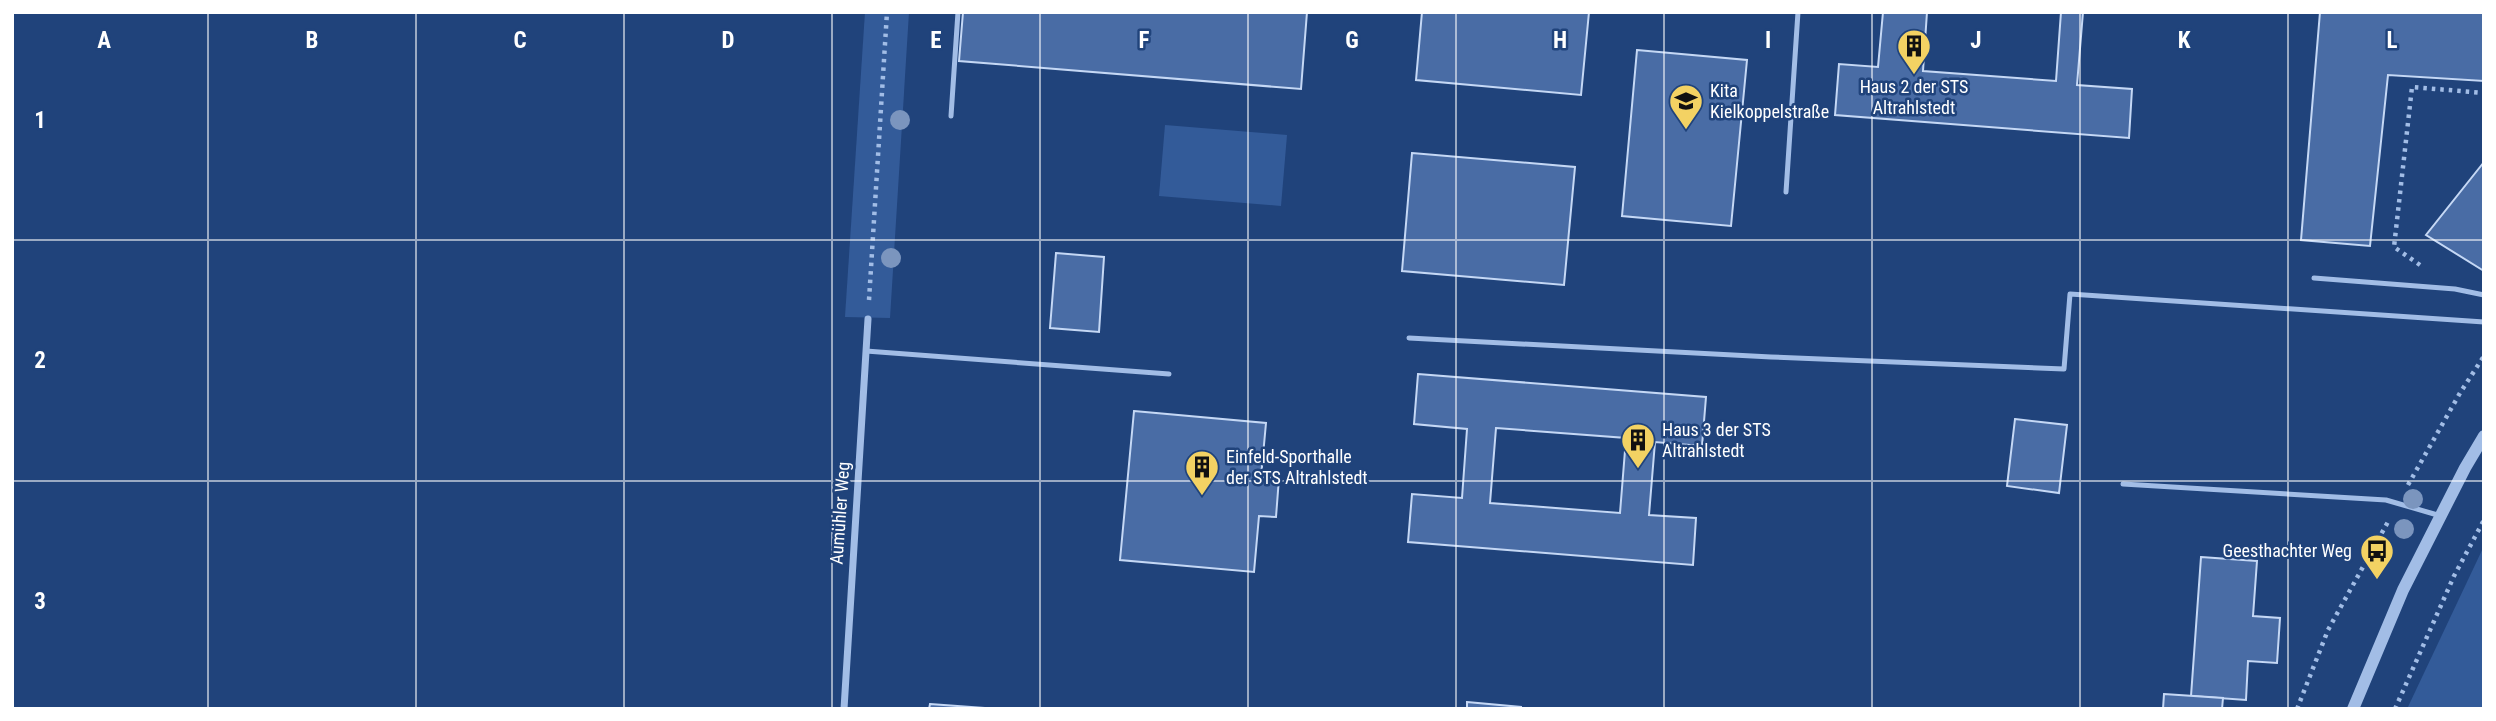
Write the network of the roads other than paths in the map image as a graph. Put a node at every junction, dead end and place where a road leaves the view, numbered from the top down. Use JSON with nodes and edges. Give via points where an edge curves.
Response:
{"nodes":[{"id":1,"x":958,"y":12,"type":"edge"},
{"id":2,"x":1798,"y":12,"type":"edge"},
{"id":3,"x":951,"y":116,"type":"dead end"},
{"id":4,"x":1786,"y":191,"type":"dead end"},
{"id":5,"x":2314,"y":278,"type":"dead end"},
{"id":6,"x":2484,"y":295,"type":"edge"},
{"id":7,"x":868,"y":319,"type":"road end"},
{"id":8,"x":2484,"y":322,"type":"edge"},
{"id":9,"x":1409,"y":338,"type":"dead end"},
{"id":10,"x":866,"y":351,"type":"junction"},
{"id":11,"x":1169,"y":374,"type":"dead end"},
{"id":12,"x":2484,"y":436,"type":"edge"},
{"id":13,"x":2123,"y":484,"type":"dead end"},
{"id":14,"x":2441,"y":516,"type":"junction"},
{"id":15,"x":844,"y":709,"type":"edge"},
{"id":16,"x":2353,"y":709,"type":"edge"}],
"edges":[{"from":1,"to":3,"type":"lane"},
{"from":2,"to":4,"type":"lane"},
{"from":5,"to":6,"type":"lane"},
{"from":7,"to":10,"type":"street","name":"Aumühler Weg"},
{"from":8,"to":9,"type":"lane","via":[[2070,293],[2064,369]]},
{"from":10,"to":11,"type":"lane"},
{"from":10,"to":15,"type":"street","name":"Aumühler Weg"},
{"from":12,"to":14,"type":"street"},
{"from":13,"to":14,"type":"lane","via":[[2386,500]]},
{"from":14,"to":16,"type":"street","via":[[2403,590]]}]}
